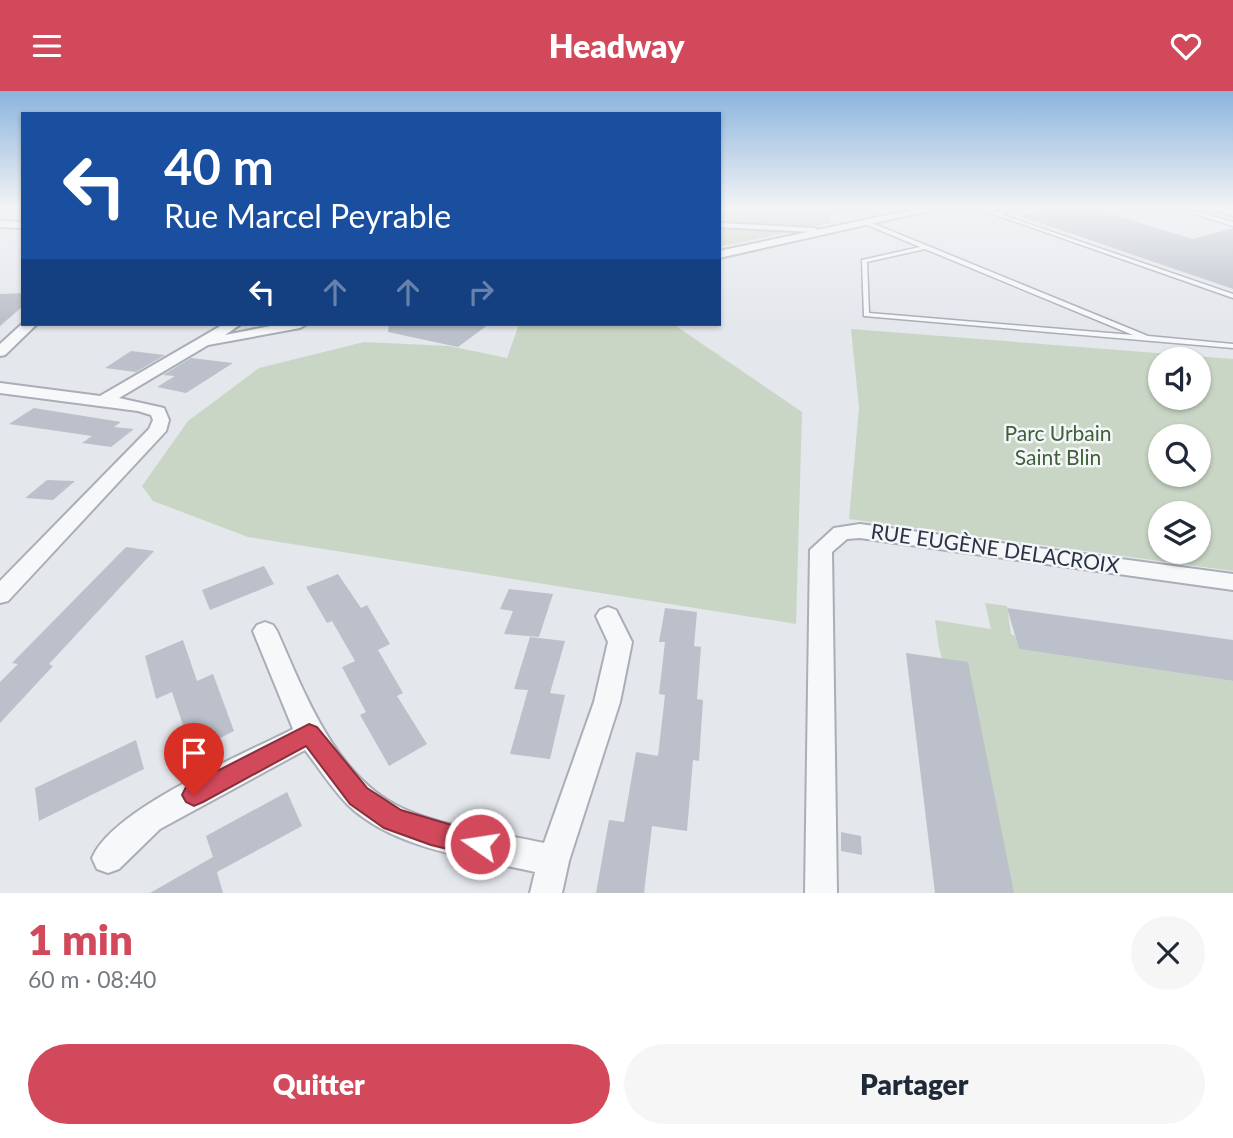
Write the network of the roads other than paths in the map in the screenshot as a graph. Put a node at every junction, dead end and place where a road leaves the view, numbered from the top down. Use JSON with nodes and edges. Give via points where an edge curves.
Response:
{"nodes":[{"id":1,"x":763,"y":245,"type":"edge"},
{"id":2,"x":923,"y":245,"type":"edge"},
{"id":3,"x":1087,"y":245,"type":"edge"},
{"id":4,"x":927,"y":247,"type":"junction"},
{"id":5,"x":721,"y":255,"type":"edge"},
{"id":6,"x":1233,"y":296,"type":"edge"},
{"id":7,"x":28,"y":326,"type":"edge"},
{"id":8,"x":230,"y":326,"type":"edge"},
{"id":9,"x":290,"y":326,"type":"edge"},
{"id":10,"x":1147,"y":338,"type":"junction"},
{"id":11,"x":194,"y":346,"type":"junction"},
{"id":12,"x":1233,"y":346,"type":"edge"},
{"id":13,"x":0,"y":352,"type":"edge"},
{"id":14,"x":0,"y":388,"type":"edge"},
{"id":15,"x":103,"y":401,"type":"junction"},
{"id":16,"x":1233,"y":582,"type":"edge"},
{"id":17,"x":0,"y":595,"type":"edge"},
{"id":18,"x":608,"y":616,"type":"dead end"},
{"id":19,"x":265,"y":631,"type":"dead end"},
{"id":20,"x":309,"y":733,"type":"junction"},
{"id":21,"x":108,"y":858,"type":"dead end"},
{"id":22,"x":553,"y":861,"type":"junction"},
{"id":23,"x":546,"y":893,"type":"edge"},
{"id":24,"x":821,"y":893,"type":"edge"}],
"edges":[{"from":1,"to":5,"type":"street"},
{"from":2,"to":4,"type":"lane"},
{"from":3,"to":6,"type":"lane"},
{"from":4,"to":10,"type":"lane"},
{"from":4,"to":10,"type":"lane","via":[[864,261],[866,315]]},
{"from":7,"to":13,"type":"street"},
{"from":8,"to":11,"type":"street"},
{"from":9,"to":11,"type":"street"},
{"from":10,"to":12,"type":"lane"},
{"from":11,"to":15,"type":"street"},
{"from":14,"to":15,"type":"street"},
{"from":15,"to":17,"type":"street","via":[[141,406],[158,412],[162,420],[157,431]]},
{"from":16,"to":24,"type":"street","name":"RUE EUGÈNE DELACROIX","via":[[860,531],[841,533],[821,550]]},
{"from":18,"to":22,"type":"street","via":[[620,642],[607,702]]},
{"from":19,"to":20,"type":"street"},
{"from":20,"to":21,"type":"street","via":[[149,819]]},
{"from":20,"to":22,"type":"street","via":[[359,796],[393,819],[431,833]]},
{"from":22,"to":23,"type":"street"}]}
